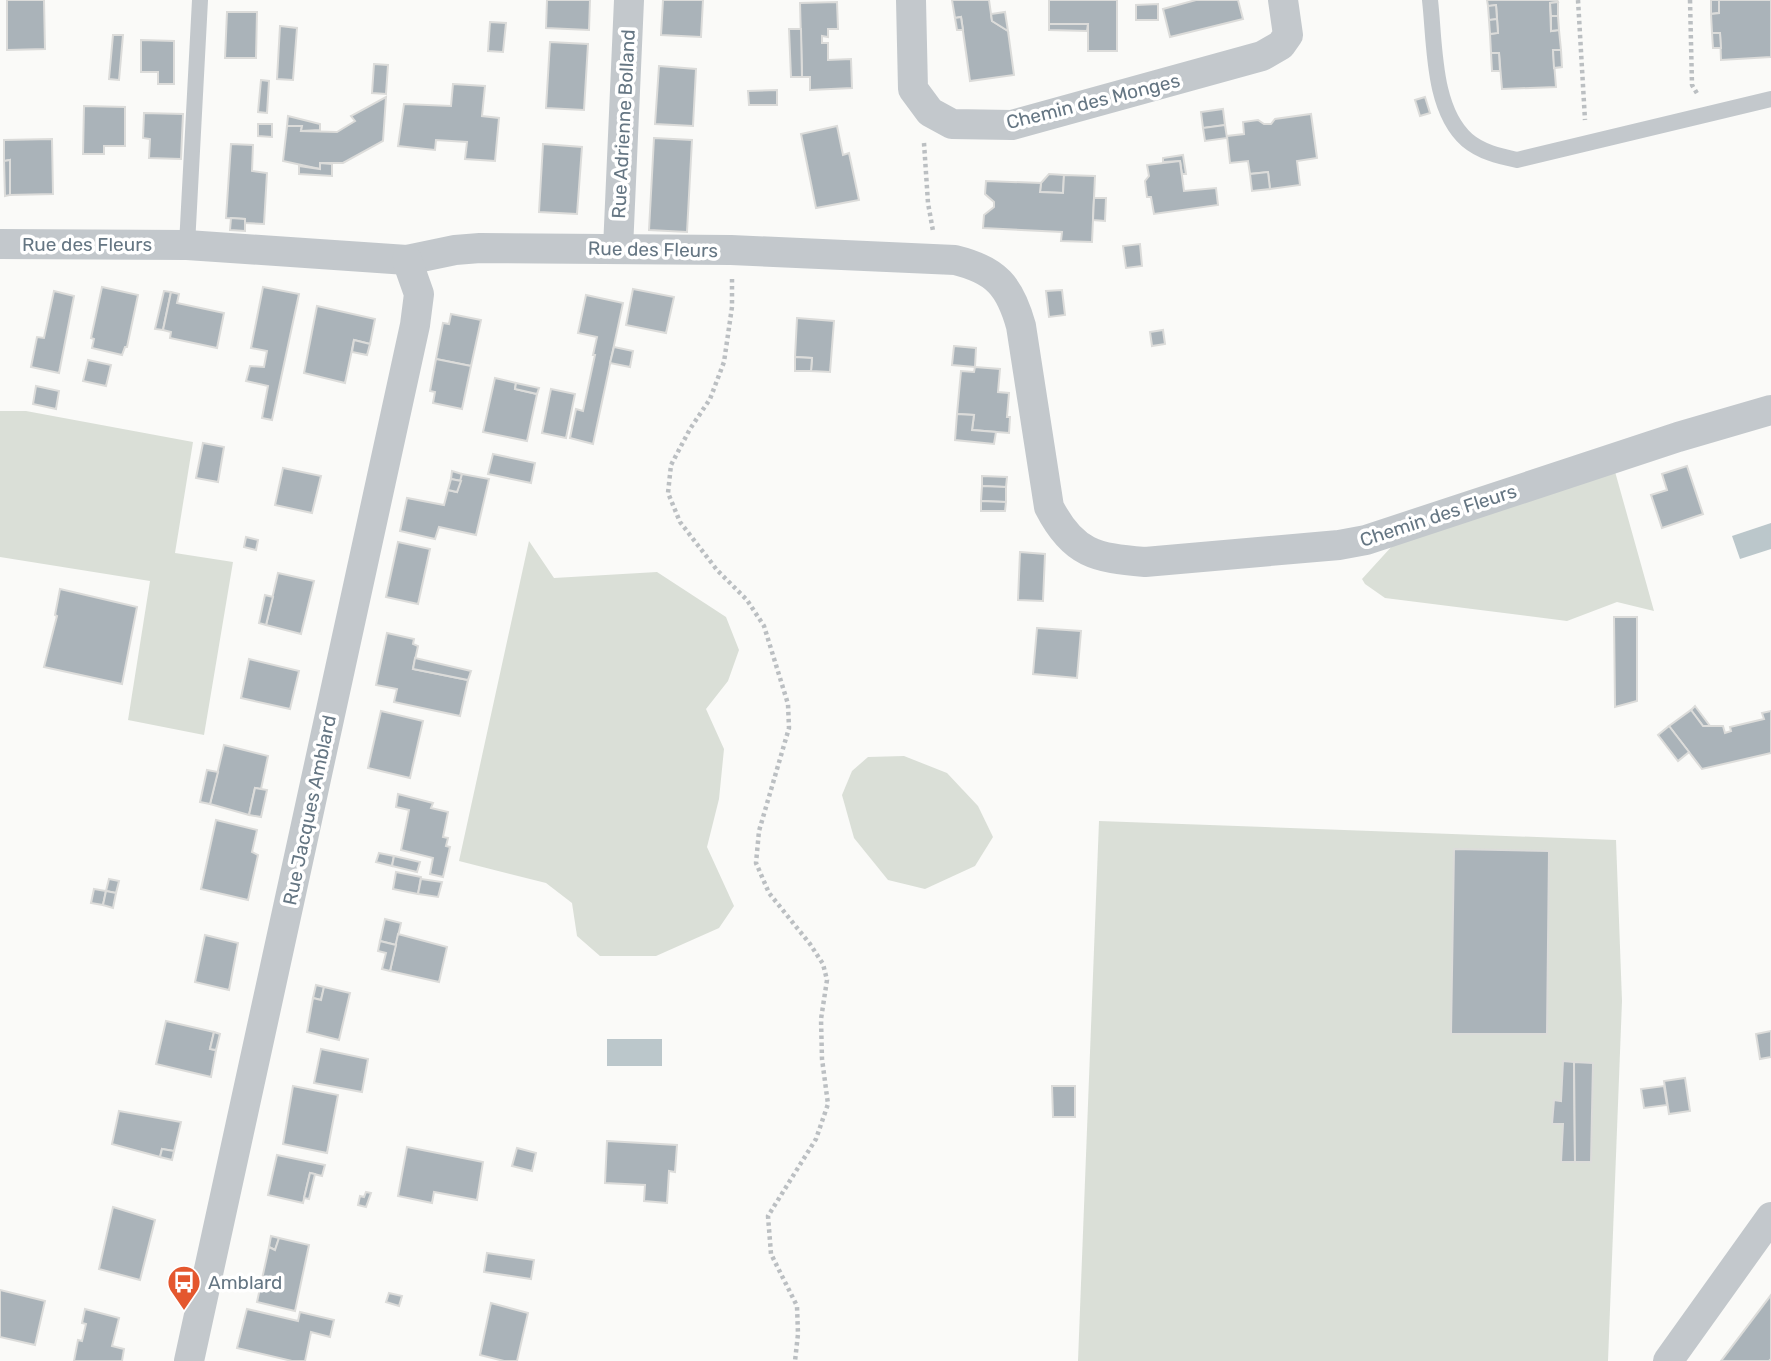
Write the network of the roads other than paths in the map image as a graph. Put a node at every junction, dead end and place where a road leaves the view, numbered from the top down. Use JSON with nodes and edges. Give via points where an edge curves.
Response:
{"nodes":[{"id":1,"x":200,"y":0,"type":"edge"},
{"id":2,"x":629,"y":0,"type":"edge"},
{"id":3,"x":911,"y":0,"type":"edge"},
{"id":4,"x":1283,"y":0,"type":"edge"},
{"id":5,"x":1430,"y":0,"type":"edge"},
{"id":6,"x":1771,"y":99,"type":"edge"},
{"id":7,"x":0,"y":244,"type":"edge"},
{"id":8,"x":187,"y":245,"type":"junction"},
{"id":9,"x":618,"y":249,"type":"junction"},
{"id":10,"x":407,"y":260,"type":"junction"},
{"id":11,"x":1771,"y":410,"type":"edge"},
{"id":12,"x":1095,"y":555,"type":"joint"},
{"id":13,"x":1771,"y":1217,"type":"edge"},
{"id":14,"x":189,"y":1361,"type":"edge"},
{"id":15,"x":1668,"y":1361,"type":"edge"}],
"edges":[{"from":1,"to":8,"type":"lane"},
{"from":2,"to":9,"type":"street","name":"Rue Adrienne Bolland"},
{"from":3,"to":4,"type":"street","name":"Chemin des Monges","via":[[914,89],[930,113],[952,124],[1012,125],[1262,56],[1288,35]]},
{"from":5,"to":6,"type":"lane","via":[[1440,90],[1450,118],[1467,140],[1488,153],[1517,160]]},
{"from":7,"to":8,"type":"street","name":"Rue des Fleurs"},
{"from":8,"to":10,"type":"street","name":"Rue des Fleurs"},
{"from":9,"to":10,"type":"street","name":"Rue des Fleurs","via":[[480,248]]},
{"from":9,"to":12,"type":"street","name":"Rue des Fleurs","via":[[955,260],[975,264],[997,278],[1014,300],[1021,326],[1049,507],[1075,543]]},
{"from":10,"to":14,"type":"street","name":"Rue Jacques Amblard","via":[[419,294],[415,325]]},
{"from":11,"to":12,"type":"street","name":"Chemin des Fleurs","via":[[1366,540],[1146,562]]},
{"from":13,"to":15,"type":"street"}]}
